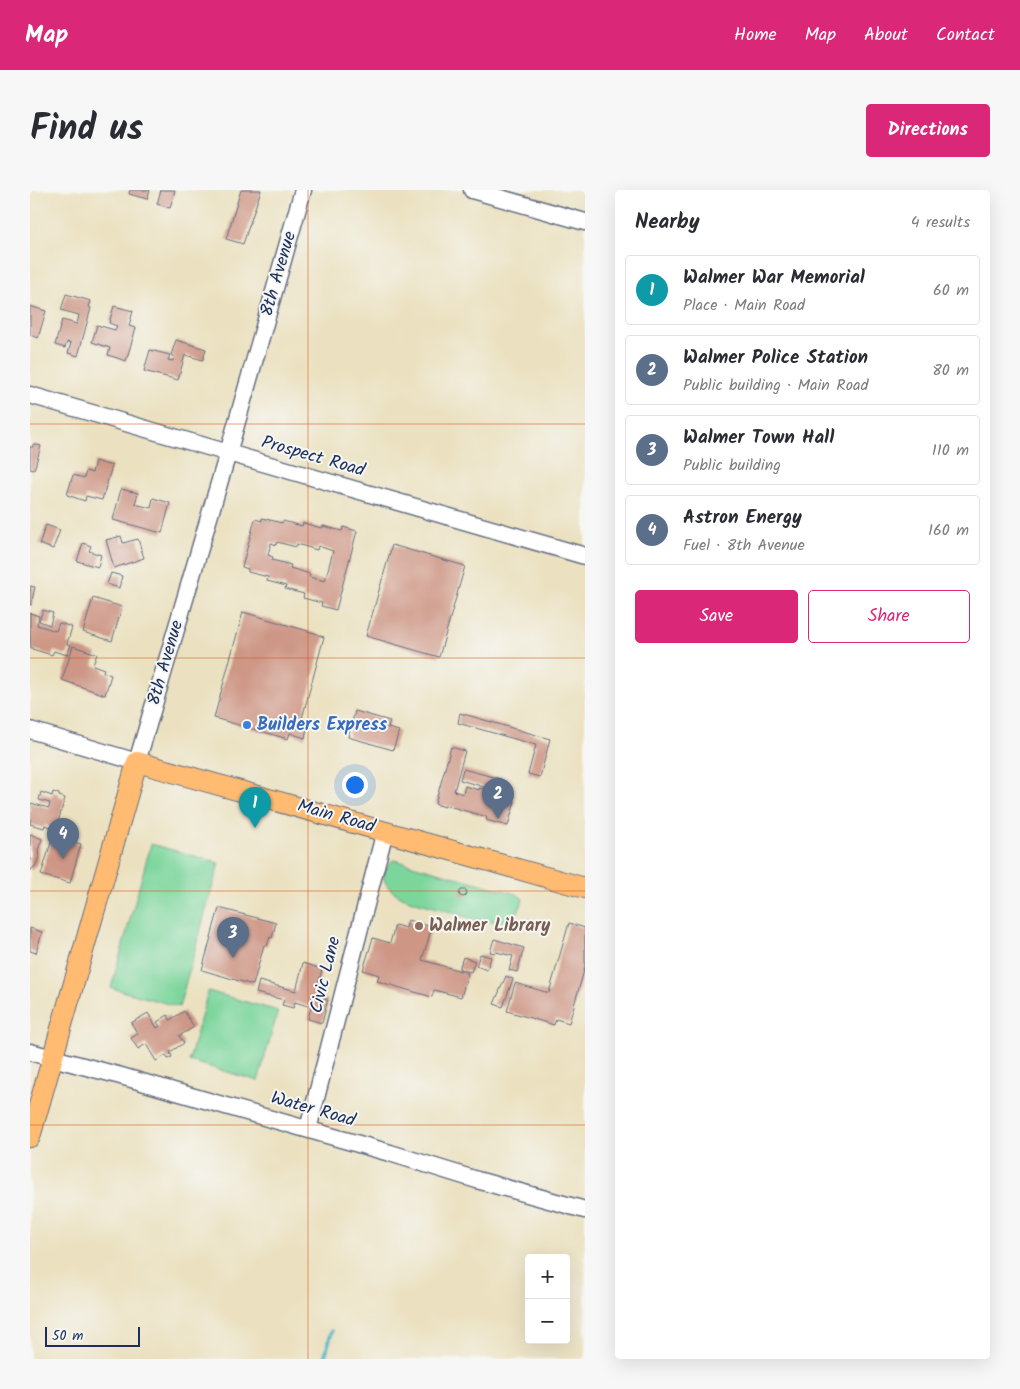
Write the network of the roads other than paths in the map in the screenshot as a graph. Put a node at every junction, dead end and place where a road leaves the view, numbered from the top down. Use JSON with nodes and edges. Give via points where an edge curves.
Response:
{"nodes":[{"id":1,"x":303,"y":190,"type":"edge"},
{"id":2,"x":472,"y":190,"type":"edge"},
{"id":3,"x":585,"y":222,"type":"edge"},
{"id":4,"x":30,"y":395,"type":"edge"},
{"id":5,"x":228,"y":453,"type":"junction"},
{"id":6,"x":585,"y":556,"type":"edge"},
{"id":7,"x":30,"y":730,"type":"edge"},
{"id":8,"x":137,"y":762,"type":"junction"},
{"id":9,"x":385,"y":831,"type":"junction"},
{"id":10,"x":585,"y":888,"type":"edge"},
{"id":11,"x":30,"y":1052,"type":"edge"},
{"id":12,"x":52,"y":1059,"type":"junction"},
{"id":13,"x":308,"y":1129,"type":"junction"},
{"id":14,"x":30,"y":1137,"type":"edge"},
{"id":15,"x":585,"y":1210,"type":"edge"}],
"edges":[{"from":1,"to":5,"type":"street","name":"8th Avenue"},
{"from":2,"to":3,"type":"street"},
{"from":4,"to":5,"type":"street","name":"Prospect Road"},
{"from":5,"to":6,"type":"street","name":"Prospect Road"},
{"from":5,"to":8,"type":"street","name":"8th Avenue"},
{"from":7,"to":8,"type":"street","name":"Main Road"},
{"from":8,"to":9,"type":"main road","name":"Main Road"},
{"from":8,"to":12,"type":"main road","name":"8th Avenue"},
{"from":9,"to":10,"type":"main road","name":"Main Road"},
{"from":9,"to":13,"type":"street","name":"Civic Lane"},
{"from":11,"to":12,"type":"street","name":"Water Road"},
{"from":12,"to":13,"type":"street","name":"Water Road"},
{"from":12,"to":14,"type":"main road","name":"8th Avenue"},
{"from":13,"to":15,"type":"street","name":"Water Road"}]}
